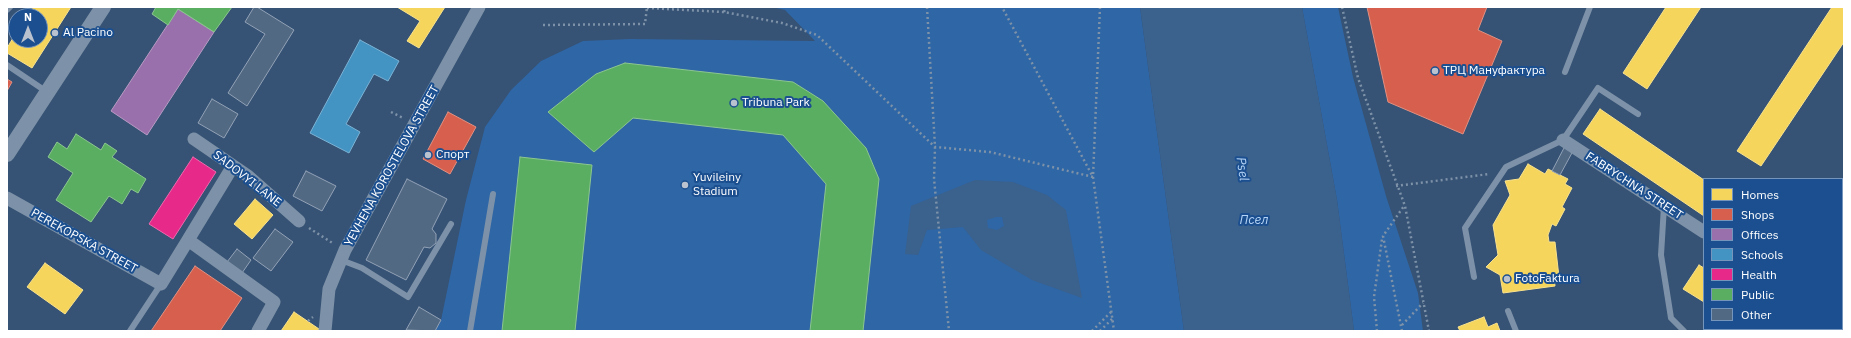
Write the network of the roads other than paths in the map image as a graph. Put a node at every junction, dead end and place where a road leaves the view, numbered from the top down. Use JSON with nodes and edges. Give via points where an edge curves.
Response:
{"nodes":[{"id":1,"x":10,"y":7,"type":"edge"},
{"id":2,"x":103,"y":7,"type":"edge"},
{"id":3,"x":479,"y":7,"type":"edge"},
{"id":4,"x":1590,"y":7,"type":"edge"},
{"id":5,"x":7,"y":10,"type":"edge"},
{"id":6,"x":7,"y":65,"type":"edge"},
{"id":7,"x":1565,"y":72,"type":"dead end"},
{"id":8,"x":48,"y":92,"type":"junction"},
{"id":9,"x":1638,"y":114,"type":"dead end"},
{"id":10,"x":194,"y":139,"type":"dead end"},
{"id":11,"x":1563,"y":140,"type":"junction"},
{"id":12,"x":7,"y":154,"type":"edge"},
{"id":13,"x":233,"y":166,"type":"junction"},
{"id":14,"x":493,"y":194,"type":"dead end"},
{"id":15,"x":7,"y":198,"type":"edge"},
{"id":16,"x":1664,"y":206,"type":"junction"},
{"id":17,"x":299,"y":221,"type":"road end"},
{"id":18,"x":451,"y":224,"type":"dead end"},
{"id":19,"x":1703,"y":231,"type":"edge"},
{"id":20,"x":188,"y":240,"type":"junction"},
{"id":21,"x":341,"y":260,"type":"junction"},
{"id":22,"x":1474,"y":277,"type":"dead end"},
{"id":23,"x":160,"y":284,"type":"junction"},
{"id":24,"x":1508,"y":311,"type":"dead end"},
{"id":25,"x":130,"y":331,"type":"edge"},
{"id":26,"x":258,"y":331,"type":"edge"},
{"id":27,"x":324,"y":331,"type":"edge"},
{"id":28,"x":470,"y":331,"type":"edge"},
{"id":29,"x":1516,"y":331,"type":"edge"},
{"id":30,"x":1684,"y":331,"type":"edge"}],
"edges":[{"from":1,"to":5,"type":"lane"},
{"from":2,"to":8,"type":"street"},
{"from":3,"to":21,"type":"street","name":"YEVHENA KOROSTELOVA STREET"},
{"from":4,"to":7,"type":"lane"},
{"from":6,"to":8,"type":"lane"},
{"from":8,"to":12,"type":"street"},
{"from":9,"to":11,"type":"lane","via":[[1598,88]]},
{"from":10,"to":13,"type":"street","name":"SADOVYI LANE"},
{"from":11,"to":16,"type":"street","name":"FABRYCHNA STREET"},
{"from":11,"to":22,"type":"lane","via":[[1506,166],[1465,228]]},
{"from":13,"to":17,"type":"street","name":"SADOVYI LANE"},
{"from":13,"to":20,"type":"street"},
{"from":14,"to":28,"type":"lane"},
{"from":15,"to":23,"type":"street","name":"PEREKOPSKA STREET"},
{"from":16,"to":19,"type":"street","name":"FABRYCHNA STREET"},
{"from":16,"to":30,"type":"lane","via":[[1661,255],[1671,318]]},
{"from":18,"to":21,"type":"lane","via":[[408,297],[362,268]]},
{"from":20,"to":23,"type":"street"},
{"from":20,"to":26,"type":"street","via":[[274,302]]},
{"from":21,"to":27,"type":"street","name":"YEVHENA KOROSTELOVA STREET","via":[[329,288]]},
{"from":23,"to":25,"type":"lane"},
{"from":24,"to":29,"type":"lane"}]}
